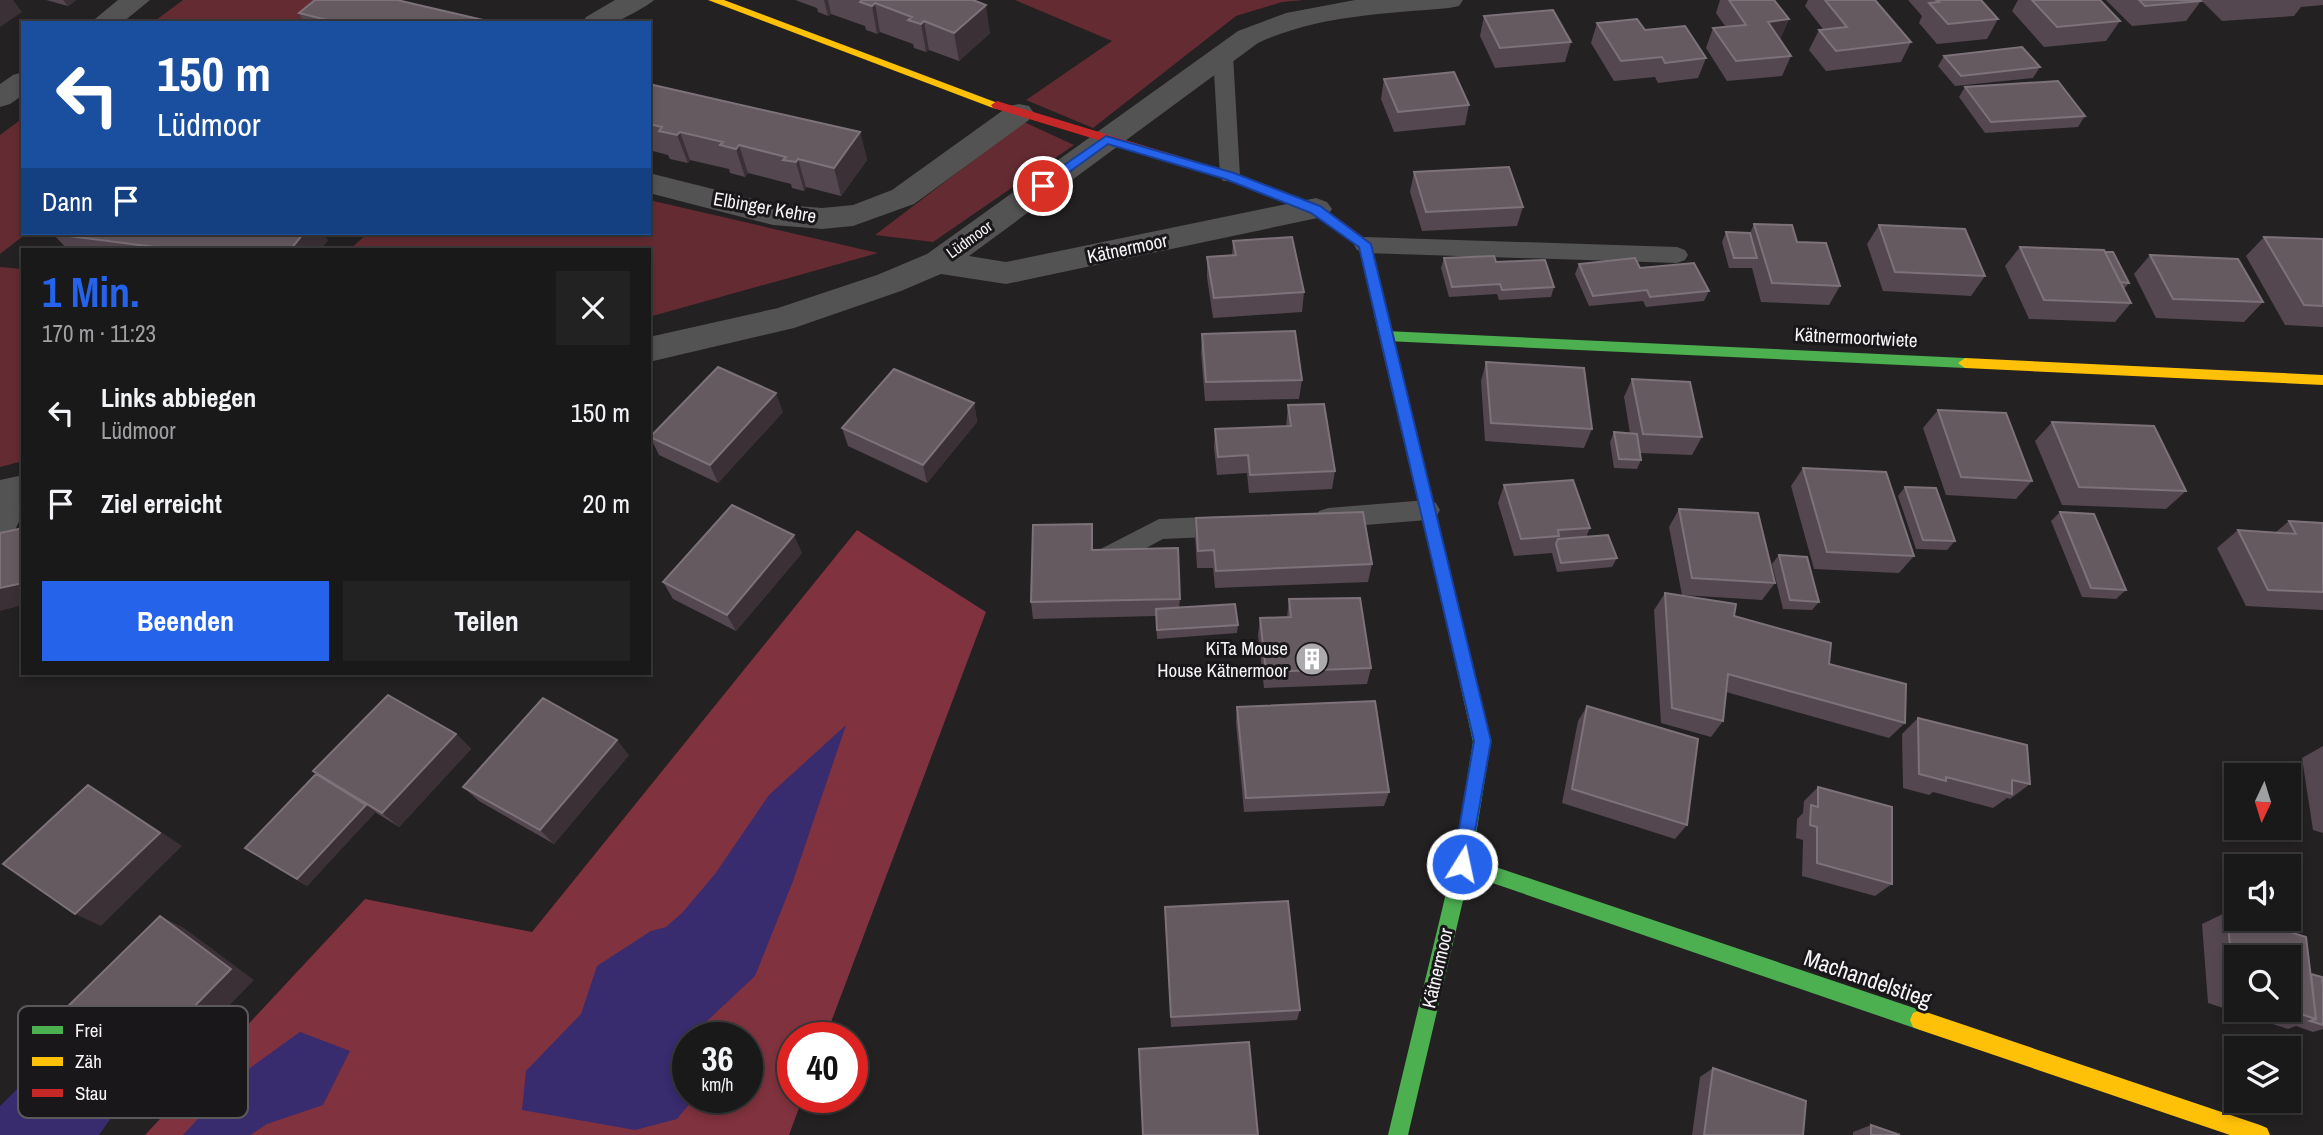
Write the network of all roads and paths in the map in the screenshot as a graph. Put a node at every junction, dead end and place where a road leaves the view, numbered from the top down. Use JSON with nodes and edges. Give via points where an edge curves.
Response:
{"nodes":[{"id":1,"x":136,"y":0,"type":"edge"},
{"id":2,"x":640,"y":0,"type":"edge"},
{"id":3,"x":714,"y":0,"type":"edge"},
{"id":4,"x":1449,"y":0,"type":"edge"},
{"id":5,"x":107,"y":21,"type":"edge"},
{"id":6,"x":599,"y":21,"type":"edge"},
{"id":7,"x":1223,"y":55,"type":"junction"},
{"id":8,"x":21,"y":82,"type":"edge"},
{"id":9,"x":0,"y":98,"type":"edge"},
{"id":10,"x":1019,"y":113,"type":"junction"},
{"id":11,"x":1106,"y":140,"type":"junction"},
{"id":12,"x":1230,"y":176,"type":"junction"},
{"id":13,"x":651,"y":183,"type":"edge"},
{"id":14,"x":1316,"y":209,"type":"junction"},
{"id":15,"x":1365,"y":244,"type":"junction"},
{"id":16,"x":1677,"y":255,"type":"dead end"},
{"id":17,"x":938,"y":262,"type":"junction"},
{"id":18,"x":1386,"y":337,"type":"junction"},
{"id":19,"x":651,"y":350,"type":"edge"},
{"id":20,"x":2323,"y":380,"type":"edge"},
{"id":21,"x":14,"y":492,"type":"edge"},
{"id":22,"x":1427,"y":510,"type":"junction"},
{"id":23,"x":1309,"y":520,"type":"edge"},
{"id":24,"x":1256,"y":524,"type":"edge"},
{"id":25,"x":0,"y":536,"type":"edge"},
{"id":26,"x":1098,"y":563,"type":"edge"},
{"id":27,"x":1462,"y":864,"type":"junction"},
{"id":28,"x":1398,"y":1135,"type":"edge"},
{"id":29,"x":2260,"y":1135,"type":"edge"}],
"edges":[{"from":1,"to":5,"type":"street"},
{"from":2,"to":6,"type":"street"},
{"from":3,"to":10,"type":"street"},
{"from":4,"to":7,"type":"street","name":"Lüdmoor","via":[[1296,18],[1265,28]]},
{"from":7,"to":11,"type":"street","name":"Lüdmoor"},
{"from":7,"to":12,"type":"lane"},
{"from":8,"to":9,"type":"street"},
{"from":10,"to":11,"type":"street"},
{"from":10,"to":13,"type":"street","name":"Elbinger Kehre","via":[[903,197],[846,217],[790,216]]},
{"from":11,"to":12,"type":"street"},
{"from":11,"to":17,"type":"street","name":"Lüdmoor"},
{"from":12,"to":14,"type":"street"},
{"from":14,"to":15,"type":"street"},
{"from":14,"to":17,"type":"street","name":"Kätnermoor","via":[[1006,273]]},
{"from":15,"to":16,"type":"lane"},
{"from":15,"to":18,"type":"street","name":"Kätnermoor"},
{"from":17,"to":19,"type":"street","name":"Lüdmoor","via":[[889,284],[782,319]]},
{"from":18,"to":20,"type":"street","name":"Kätnermoortwiete"},
{"from":18,"to":22,"type":"street","name":"Kätnermoor"},
{"from":21,"to":25,"type":"lane"},
{"from":22,"to":23,"type":"lane"},
{"from":22,"to":27,"type":"street","name":"Kätnermoor","via":[[1482,741]]},
{"from":24,"to":26,"type":"lane","via":[[1159,529]]},
{"from":27,"to":28,"type":"street","name":"Kätnermoor"},
{"from":27,"to":29,"type":"street","name":"Machandelstieg"}]}
